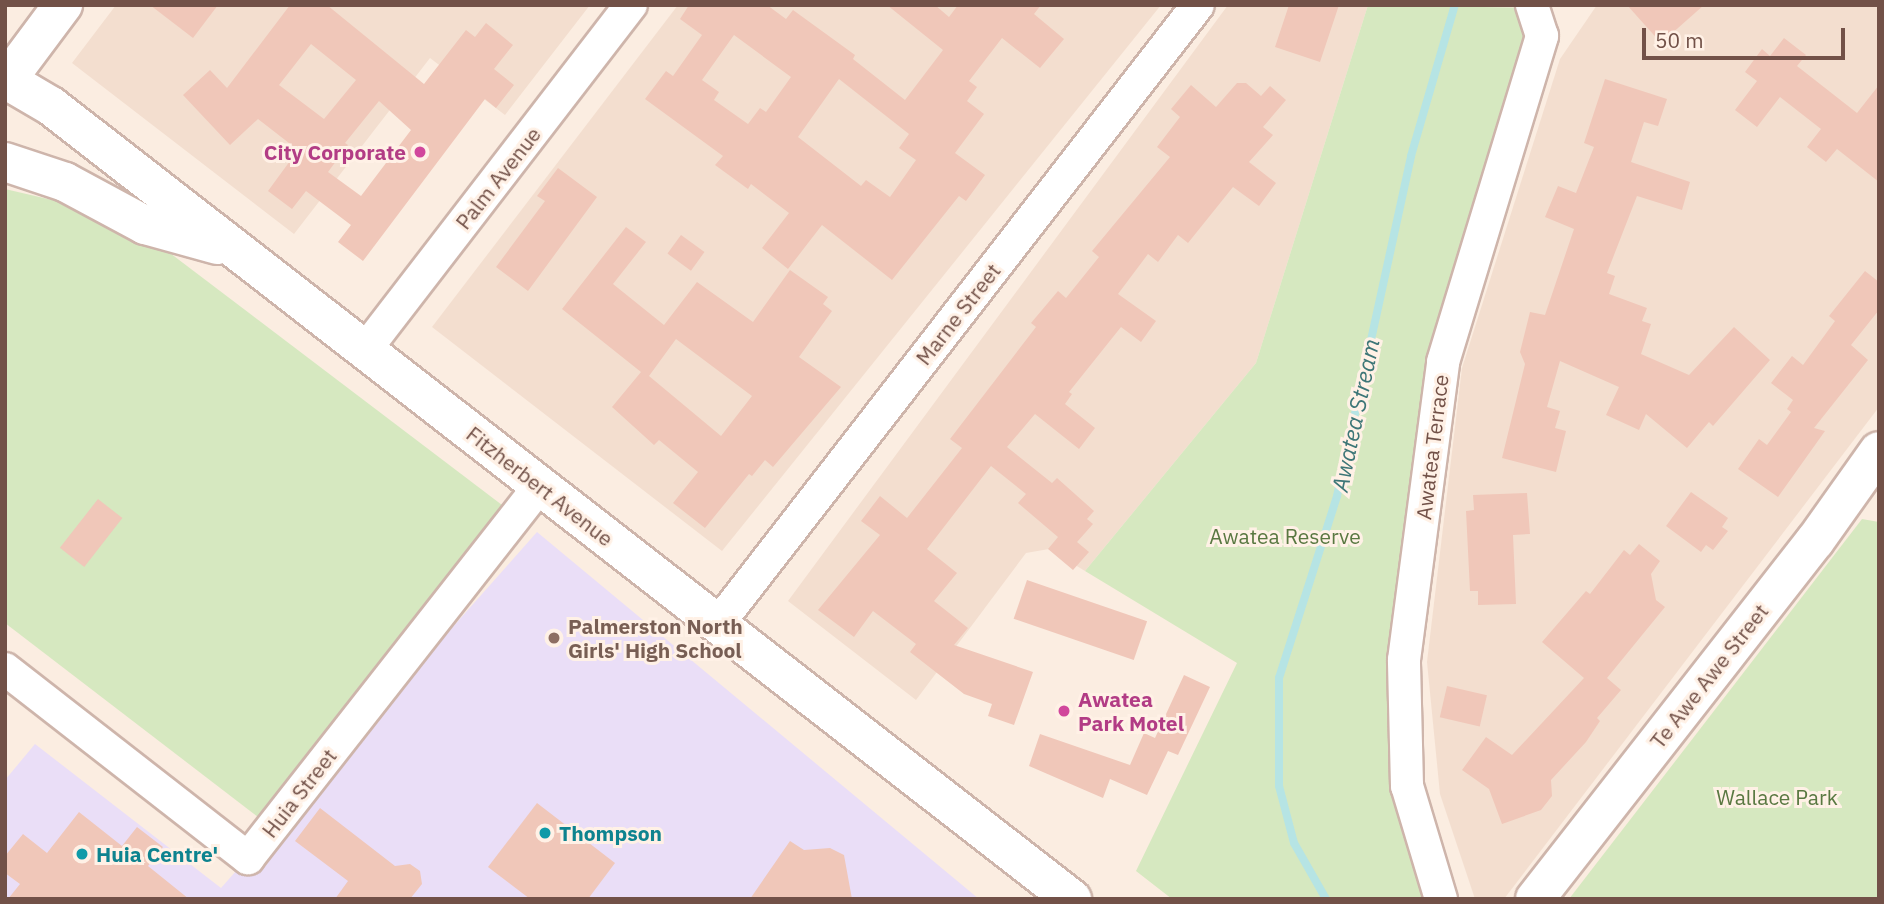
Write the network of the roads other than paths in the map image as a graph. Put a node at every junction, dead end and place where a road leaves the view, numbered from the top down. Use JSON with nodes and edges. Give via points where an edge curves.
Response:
{"nodes":[{"id":1,"x":63,"y":5,"type":"edge"},
{"id":2,"x":631,"y":5,"type":"edge"},
{"id":3,"x":1198,"y":5,"type":"edge"},
{"id":4,"x":1535,"y":6,"type":"edge"},
{"id":5,"x":6,"y":80,"type":"edge"},
{"id":6,"x":5,"y":162,"type":"edge"},
{"id":7,"x":237,"y":251,"type":"junction"},
{"id":8,"x":365,"y":350,"type":"junction"},
{"id":9,"x":1873,"y":474,"type":"edge"},
{"id":10,"x":540,"y":486,"type":"junction"},
{"id":11,"x":718,"y":624,"type":"junction"},
{"id":12,"x":5,"y":669,"type":"edge"},
{"id":13,"x":1554,"y":882,"type":"edge"},
{"id":14,"x":1072,"y":899,"type":"edge"},
{"id":15,"x":1441,"y":899,"type":"edge"},
{"id":16,"x":1535,"y":899,"type":"edge"}],
"edges":[{"from":1,"to":5,"type":"main road"},
{"from":2,"to":8,"type":"street","name":"Palm Avenue"},
{"from":3,"to":11,"type":"street","name":"Marne Street"},
{"from":4,"to":15,"type":"street","name":"Awatea Terrace","via":[[1542,36],[1443,362],[1404,660],[1407,786]]},
{"from":5,"to":7,"type":"main road","name":"Fitzherbert Avenue","via":[[51,106]]},
{"from":6,"to":7,"type":"main road","via":[[65,182],[145,225]]},
{"from":7,"to":8,"type":"main road","name":"Fitzherbert Avenue"},
{"from":8,"to":10,"type":"main road","name":"Fitzherbert Avenue"},
{"from":9,"to":13,"type":"main road","name":"Te Awe Awe Street"},
{"from":10,"to":11,"type":"main road","name":"Fitzherbert Avenue"},
{"from":10,"to":12,"type":"street","name":"Huia Street","via":[[248,858]]},
{"from":11,"to":14,"type":"main road","name":"Fitzherbert Avenue"},
{"from":13,"to":16,"type":"main road","name":"Te Awe Awe Street"}]}
